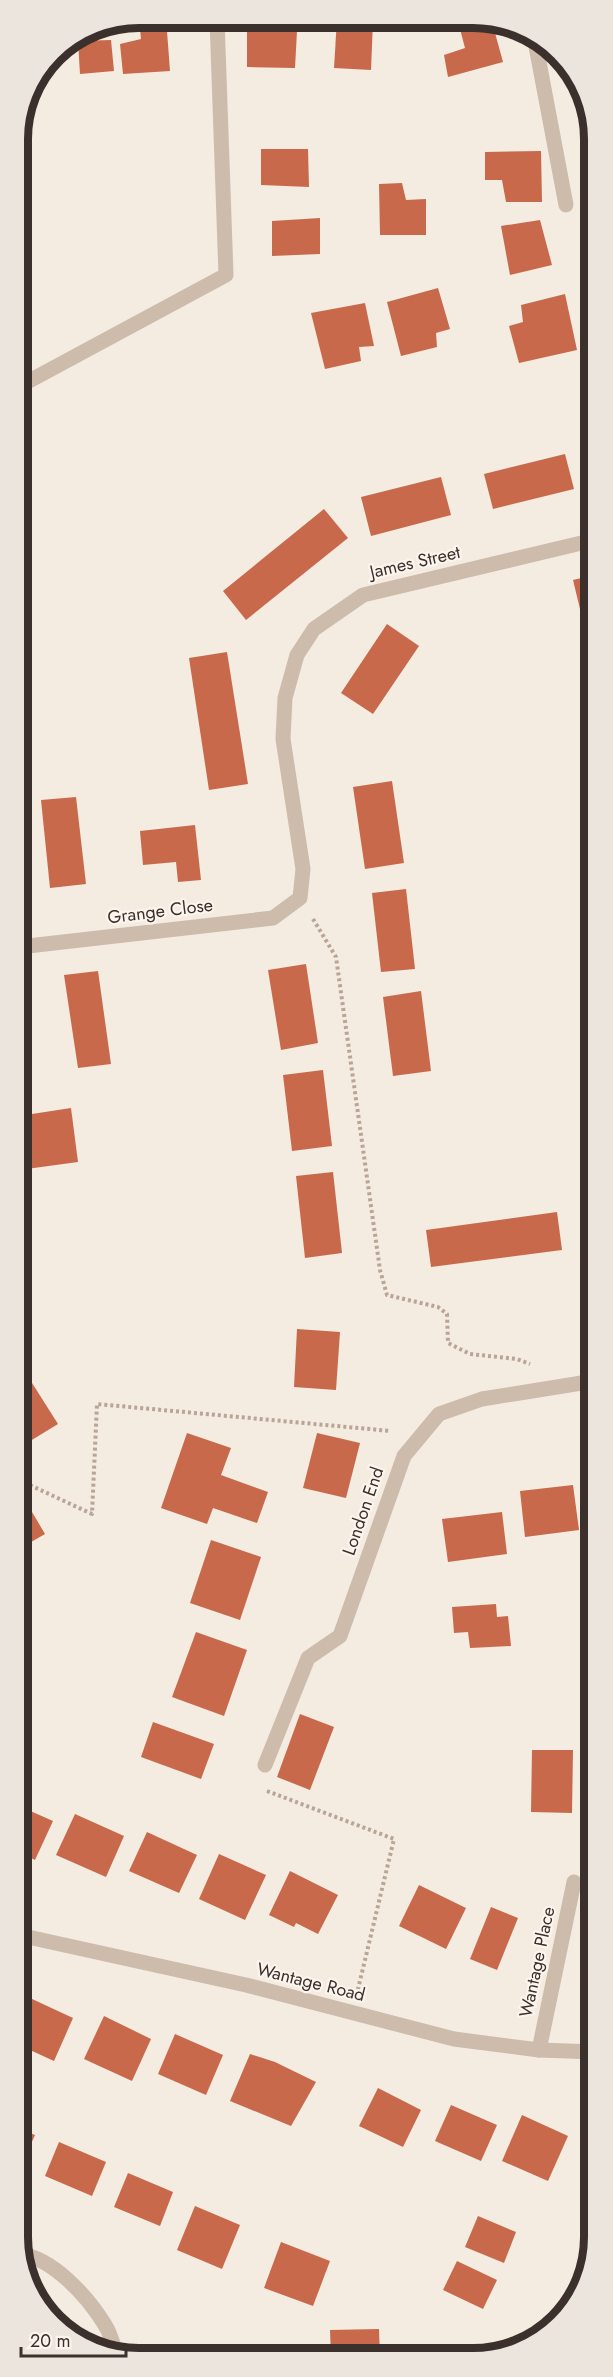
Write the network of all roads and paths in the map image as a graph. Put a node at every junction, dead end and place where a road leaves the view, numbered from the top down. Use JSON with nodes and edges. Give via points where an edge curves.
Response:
{"nodes":[{"id":1,"x":217,"y":28,"type":"edge"},
{"id":2,"x":537,"y":48,"type":"edge"},
{"id":3,"x":566,"y":205,"type":"dead end"},
{"id":4,"x":29,"y":381,"type":"edge"},
{"id":5,"x":584,"y":542,"type":"edge"},
{"id":6,"x":300,"y":898,"type":"junction"},
{"id":7,"x":29,"y":946,"type":"edge"},
{"id":8,"x":584,"y":1383,"type":"edge"},
{"id":9,"x":547,"y":1389,"type":"junction"},
{"id":10,"x":422,"y":1434,"type":"junction"},
{"id":11,"x":28,"y":1484,"type":"edge"},
{"id":12,"x":265,"y":1765,"type":"joint"},
{"id":13,"x":574,"y":1882,"type":"dead end"},
{"id":14,"x":28,"y":1937,"type":"edge"},
{"id":15,"x":352,"y":2013,"type":"junction"},
{"id":16,"x":539,"y":2050,"type":"junction"},
{"id":17,"x":584,"y":2052,"type":"edge"},
{"id":18,"x":30,"y":2258,"type":"edge"},
{"id":19,"x":113,"y":2345,"type":"edge"}],
"edges":[{"from":1,"to":4,"type":"street","via":[[226,275]]},
{"from":2,"to":3,"type":"street"},
{"from":5,"to":6,"type":"street","name":"James Street","via":[[363,595],[314,629],[297,655],[285,698],[284,729],[303,869]]},
{"from":6,"to":7,"type":"street","name":"Grange Close","via":[[273,918]]},
{"from":6,"to":9,"type":"path","via":[[336,957],[380,1270],[387,1295],[438,1307],[447,1314],[448,1343],[470,1354],[517,1359],[538,1367]]},
{"from":8,"to":9,"type":"street","name":"London End"},
{"from":9,"to":10,"type":"street","name":"London End","via":[[482,1399],[439,1414]]},
{"from":10,"to":11,"type":"path","via":[[97,1404],[92,1514]]},
{"from":10,"to":12,"type":"street","name":"London End","via":[[404,1456],[340,1636],[308,1658]]},
{"from":12,"to":15,"type":"path","via":[[262,1790],[394,1839]]},
{"from":13,"to":16,"type":"street","name":"Wantage Place"},
{"from":14,"to":15,"type":"street","name":"Wantage Road","via":[[246,1985]]},
{"from":15,"to":16,"type":"street","name":"Wantage Road","via":[[454,2039]]},
{"from":16,"to":17,"type":"street","name":"Wantage Road"},
{"from":18,"to":19,"type":"street","via":[[57,2268],[106,2326]]}]}
